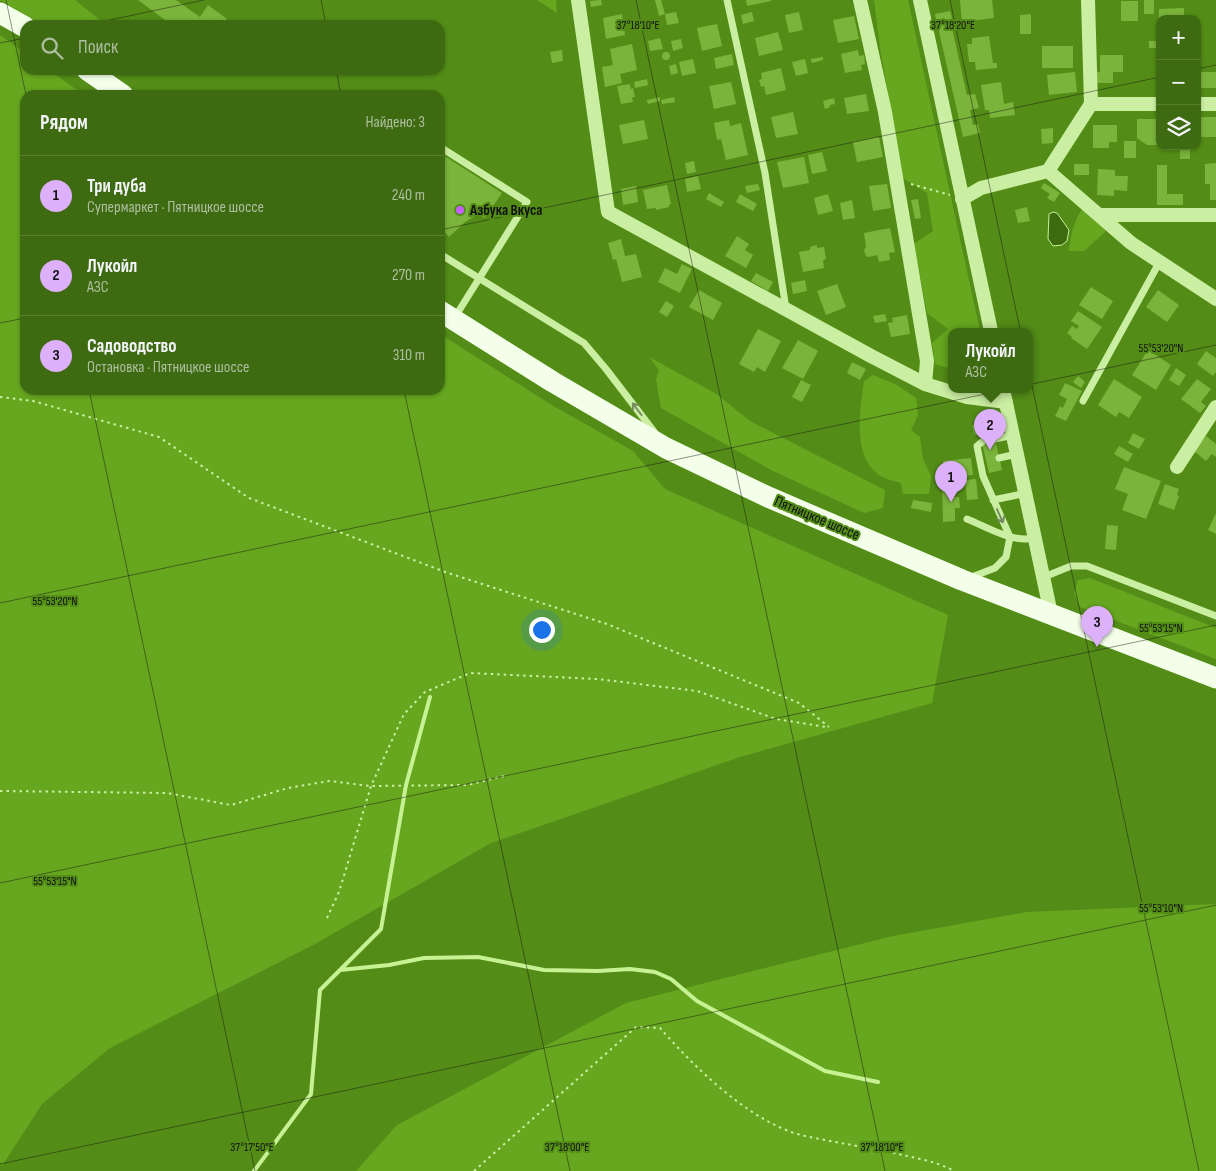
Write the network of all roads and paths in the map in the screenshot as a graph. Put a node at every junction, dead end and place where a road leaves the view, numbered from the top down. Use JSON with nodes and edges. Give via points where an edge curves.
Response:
{"nodes":[{"id":1,"x":578,"y":0,"type":"edge"},
{"id":2,"x":727,"y":0,"type":"edge"},
{"id":3,"x":860,"y":0,"type":"edge"},
{"id":4,"x":920,"y":0,"type":"edge"},
{"id":5,"x":1088,"y":0,"type":"edge"},
{"id":6,"x":0,"y":13,"type":"edge"},
{"id":7,"x":20,"y":24,"type":"edge"},
{"id":8,"x":94,"y":75,"type":"edge"},
{"id":9,"x":115,"y":90,"type":"edge"},
{"id":10,"x":1091,"y":104,"type":"junction"},
{"id":11,"x":1156,"y":104,"type":"edge"},
{"id":12,"x":1201,"y":104,"type":"edge"},
{"id":13,"x":1216,"y":104,"type":"edge"},
{"id":14,"x":445,"y":150,"type":"edge"},
{"id":15,"x":1048,"y":172,"type":"junction"},
{"id":16,"x":898,"y":180,"type":"junction"},
{"id":17,"x":962,"y":198,"type":"junction"},
{"id":18,"x":1100,"y":215,"type":"junction"},
{"id":19,"x":1216,"y":215,"type":"edge"},
{"id":20,"x":445,"y":257,"type":"edge"},
{"id":21,"x":1159,"y":263,"type":"junction"},
{"id":22,"x":479,"y":279,"type":"junction"},
{"id":23,"x":1216,"y":299,"type":"edge"},
{"id":24,"x":786,"y":310,"type":"junction"},
{"id":25,"x":447,"y":315,"type":"edge"},
{"id":26,"x":990,"y":328,"type":"edge"},
{"id":27,"x":925,"y":384,"type":"junction"},
{"id":28,"x":948,"y":391,"type":"edge"},
{"id":29,"x":954,"y":393,"type":"edge"},
{"id":30,"x":1005,"y":395,"type":"edge"},
{"id":31,"x":0,"y":397,"type":"edge"},
{"id":32,"x":1083,"y":401,"type":"dead end"},
{"id":33,"x":1216,"y":407,"type":"edge"},
{"id":34,"x":1013,"y":435,"type":"junction"},
{"id":35,"x":995,"y":439,"type":"dead end"},
{"id":36,"x":982,"y":442,"type":"dead end"},
{"id":37,"x":666,"y":448,"type":"junction"},
{"id":38,"x":1018,"y":453,"type":"junction"},
{"id":39,"x":999,"y":458,"type":"dead end"},
{"id":40,"x":1177,"y":467,"type":"dead end"},
{"id":41,"x":1027,"y":493,"type":"junction"},
{"id":42,"x":993,"y":500,"type":"junction"},
{"id":43,"x":967,"y":519,"type":"dead end"},
{"id":44,"x":1010,"y":537,"type":"junction"},
{"id":45,"x":1036,"y":538,"type":"junction"},
{"id":46,"x":1044,"y":577,"type":"junction"},
{"id":47,"x":962,"y":580,"type":"junction"},
{"id":48,"x":1051,"y":614,"type":"junction"},
{"id":49,"x":1216,"y":616,"type":"edge"},
{"id":50,"x":1216,"y":678,"type":"edge"},
{"id":51,"x":504,"y":776,"type":"dead end"},
{"id":52,"x":371,"y":786,"type":"junction"},
{"id":53,"x":0,"y":791,"type":"edge"},
{"id":54,"x":327,"y":918,"type":"dead end"},
{"id":55,"x":474,"y":1171,"type":"edge"},
{"id":56,"x":954,"y":1171,"type":"edge"}],
"edges":[{"from":1,"to":24,"type":"street","via":[[608,212]]},
{"from":2,"to":24,"type":"lane","via":[[765,173]]},
{"from":3,"to":16,"type":"street"},
{"from":4,"to":17,"type":"street"},
{"from":5,"to":10,"type":"street"},
{"from":6,"to":7,"type":"main road"},
{"from":8,"to":9,"type":"main road"},
{"from":10,"to":11,"type":"street"},
{"from":10,"to":15,"type":"street"},
{"from":12,"to":13,"type":"street"},
{"from":14,"to":22,"type":"lane","via":[[527,202]]},
{"from":15,"to":17,"type":"street","via":[[981,188]]},
{"from":15,"to":18,"type":"street"},
{"from":16,"to":17,"type":"path"},
{"from":16,"to":27,"type":"street","via":[[928,362]]},
{"from":17,"to":26,"type":"street"},
{"from":18,"to":19,"type":"street"},
{"from":18,"to":21,"type":"street"},
{"from":20,"to":22,"type":"lane"},
{"from":21,"to":23,"type":"street"},
{"from":21,"to":32,"type":"lane"},
{"from":22,"to":25,"type":"lane"},
{"from":37,"to":22,"type":"lane","one_way":true,"via":[[584,343]]},
{"from":24,"to":27,"type":"street"},
{"from":25,"to":37,"type":"main road","name":"Пятницкое шоссе"},
{"from":27,"to":28,"type":"street"},
{"from":29,"to":30,"type":"street","via":[[967,397]]},
{"from":30,"to":34,"type":"street"},
{"from":31,"to":52,"type":"path","via":[[34,401],[159,437],[250,498],[448,574],[607,624],[799,703],[829,728],[776,720],[697,691],[596,679],[470,673],[425,692],[404,714]]},
{"from":33,"to":40,"type":"street"},
{"from":34,"to":35,"type":"lane"},
{"from":34,"to":38,"type":"street"},
{"from":36,"to":42,"type":"lane","via":[[977,446],[983,461],[983,476]]},
{"from":37,"to":47,"type":"main road","name":"Пятницкое шоссе","via":[[768,497]]},
{"from":38,"to":39,"type":"lane"},
{"from":38,"to":41,"type":"street"},
{"from":41,"to":42,"type":"lane"},
{"from":41,"to":45,"type":"street"},
{"from":42,"to":44,"type":"lane","one_way":true},
{"from":43,"to":44,"type":"lane"},
{"from":44,"to":45,"type":"lane"},
{"from":44,"to":47,"type":"lane","via":[[1006,557],[995,568]]},
{"from":45,"to":46,"type":"street"},
{"from":46,"to":48,"type":"street"},
{"from":46,"to":49,"type":"lane","via":[[1071,566],[1088,566]]},
{"from":47,"to":48,"type":"main road","name":"Пятницкое шоссе"},
{"from":48,"to":50,"type":"main road","name":"Пятницкое шоссе"},
{"from":51,"to":52,"type":"path","via":[[467,785]]},
{"from":52,"to":53,"type":"path","via":[[329,781],[288,788],[231,805],[167,792]]},
{"from":52,"to":54,"type":"path","via":[[339,892]]},
{"from":55,"to":56,"type":"path","via":[[636,1027],[660,1028],[741,1105],[778,1126],[803,1135],[931,1161]]}]}
